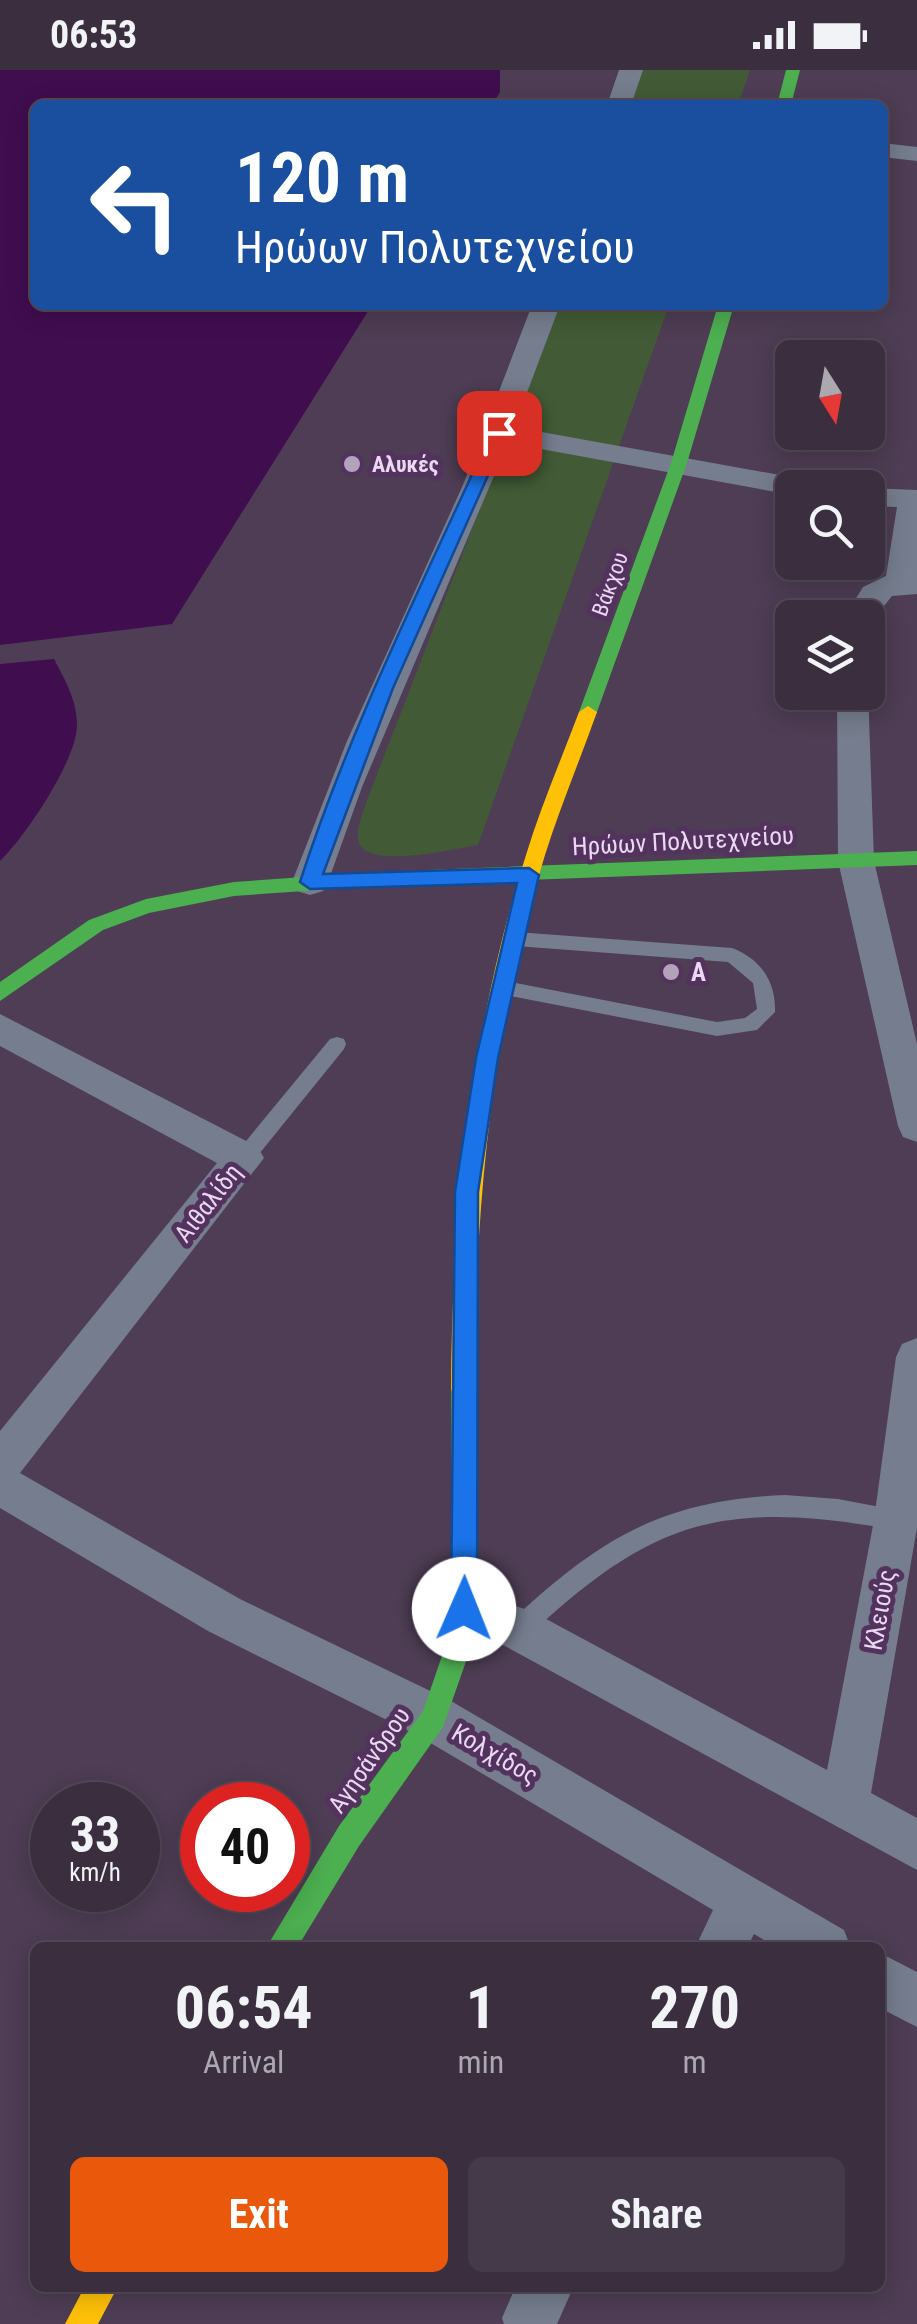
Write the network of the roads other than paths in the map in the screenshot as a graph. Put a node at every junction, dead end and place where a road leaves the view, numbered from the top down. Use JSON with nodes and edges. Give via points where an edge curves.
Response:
{"nodes":[{"id":1,"x":631,"y":70,"type":"edge"},
{"id":2,"x":792,"y":70,"type":"edge"},
{"id":3,"x":621,"y":100,"type":"edge"},
{"id":4,"x":785,"y":100,"type":"edge"},
{"id":5,"x":888,"y":151,"type":"edge"},
{"id":6,"x":917,"y":154,"type":"edge"},
{"id":7,"x":544,"y":310,"type":"edge"},
{"id":8,"x":725,"y":310,"type":"edge"},
{"id":9,"x":499,"y":433,"type":"junction"},
{"id":10,"x":679,"y":462,"type":"junction"},
{"id":11,"x":775,"y":482,"type":"edge"},
{"id":12,"x":885,"y":498,"type":"edge"},
{"id":13,"x":915,"y":500,"type":"edge"},
{"id":14,"x":909,"y":583,"type":"edge"},
{"id":15,"x":870,"y":600,"type":"edge"},
{"id":16,"x":853,"y":710,"type":"edge"},
{"id":17,"x":917,"y":858,"type":"edge"},
{"id":18,"x":856,"y":861,"type":"junction"},
{"id":19,"x":529,"y":875,"type":"junction"},
{"id":20,"x":310,"y":882,"type":"junction"},
{"id":21,"x":513,"y":938,"type":"junction"},
{"id":22,"x":503,"y":988,"type":"junction"},
{"id":23,"x":0,"y":994,"type":"edge"},
{"id":24,"x":0,"y":1029,"type":"edge"},
{"id":25,"x":337,"y":1044,"type":"dead end"},
{"id":26,"x":917,"y":1126,"type":"edge"},
{"id":27,"x":244,"y":1158,"type":"junction"},
{"id":28,"x":917,"y":1357,"type":"edge"},
{"id":29,"x":0,"y":1464,"type":"edge"},
{"id":30,"x":0,"y":1485,"type":"edge"},
{"id":31,"x":896,"y":1520,"type":"junction"},
{"id":32,"x":464,"y":1609,"type":"junction"},
{"id":33,"x":519,"y":1629,"type":"junction"},
{"id":34,"x":434,"y":1718,"type":"junction"},
{"id":35,"x":845,"y":1802,"type":"junction"},
{"id":36,"x":917,"y":1845,"type":"edge"},
{"id":37,"x":745,"y":1900,"type":"junction"},
{"id":38,"x":284,"y":1942,"type":"edge"},
{"id":39,"x":723,"y":1942,"type":"edge"},
{"id":40,"x":816,"y":1942,"type":"edge"},
{"id":41,"x":885,"y":1983,"type":"edge"},
{"id":42,"x":917,"y":2001,"type":"edge"},
{"id":43,"x":99,"y":2292,"type":"edge"},
{"id":44,"x":81,"y":2324,"type":"edge"}],
"edges":[{"from":1,"to":3,"type":"street"},
{"from":2,"to":4,"type":"street"},
{"from":5,"to":6,"type":"street"},
{"from":7,"to":9,"type":"street"},
{"from":8,"to":10,"type":"street","name":"Βάκχου"},
{"from":9,"to":10,"type":"street"},
{"from":9,"to":20,"type":"street","via":[[384,688]]},
{"from":10,"to":11,"type":"street"},
{"from":10,"to":19,"type":"street","name":"Βάκχου"},
{"from":12,"to":13,"type":"street"},
{"from":13,"to":14,"type":"street"},
{"from":14,"to":15,"type":"street"},
{"from":16,"to":18,"type":"street"},
{"from":17,"to":18,"type":"street","name":"Ηρώων Πολυτεχνείου"},
{"from":18,"to":19,"type":"street","name":"Ηρώων Πολυτεχνείου"},
{"from":18,"to":26,"type":"street"},
{"from":19,"to":20,"type":"street","name":"Ηρώων Πολυτεχνείου"},
{"from":19,"to":21,"type":"street","name":"Αγησάνδρου"},
{"from":20,"to":23,"type":"street","name":"Ηρώων Πολυτεχνείου","via":[[146,906],[96,925]]},
{"from":21,"to":22,"type":"street","name":"Αγησάνδρου"},
{"from":21,"to":22,"type":"lane","via":[[732,954],[759,972],[768,991],[766,1012],[750,1025],[718,1029]]},
{"from":22,"to":32,"type":"street","name":"Αγησάνδρου","via":[[466,1192]]},
{"from":24,"to":27,"type":"street","name":"Αιθαλίδη"},
{"from":25,"to":27,"type":"lane"},
{"from":27,"to":29,"type":"street","name":"Αιθαλίδη"},
{"from":28,"to":31,"type":"street","name":"Κλειούς"},
{"from":30,"to":34,"type":"street","name":"Κολχίδος","via":[[224,1615]]},
{"from":31,"to":33,"type":"lane","via":[[788,1503],[711,1508],[668,1523],[586,1568]]},
{"from":31,"to":35,"type":"street","name":"Κλειούς"},
{"from":32,"to":33,"type":"street"},
{"from":32,"to":34,"type":"street","name":"Αγησάνδρου"},
{"from":33,"to":35,"type":"street"},
{"from":34,"to":37,"type":"street","name":"Κολχίδος"},
{"from":34,"to":38,"type":"street","name":"Αγησάνδρου"},
{"from":35,"to":36,"type":"street"},
{"from":37,"to":39,"type":"street"},
{"from":37,"to":40,"type":"street","name":"Κολχίδος"},
{"from":41,"to":42,"type":"street"},
{"from":43,"to":44,"type":"street"}]}
